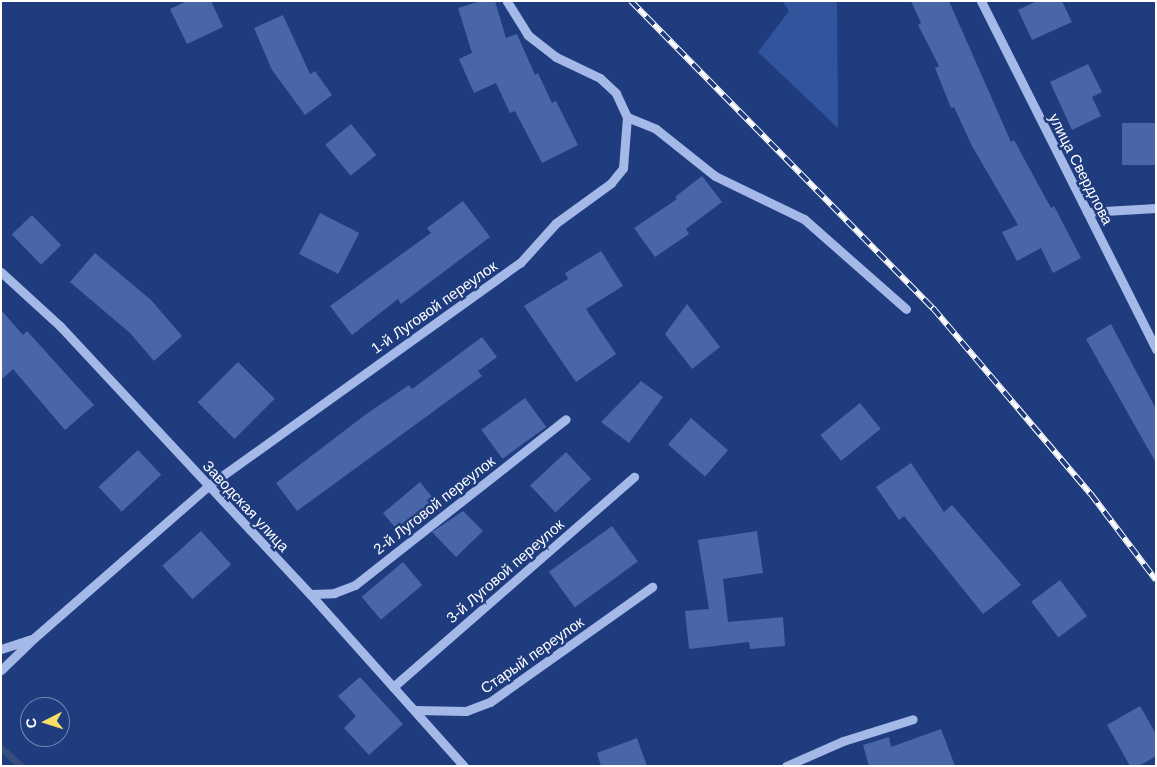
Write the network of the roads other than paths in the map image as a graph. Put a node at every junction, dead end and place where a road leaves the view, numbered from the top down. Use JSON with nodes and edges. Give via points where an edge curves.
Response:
{"nodes":[{"id":1,"x":507,"y":1,"type":"edge"},
{"id":2,"x":981,"y":1,"type":"edge"},
{"id":3,"x":627,"y":117,"type":"junction"},
{"id":4,"x":1156,"y":208,"type":"edge"},
{"id":5,"x":1087,"y":212,"type":"junction"},
{"id":6,"x":1,"y":272,"type":"edge"},
{"id":7,"x":906,"y":309,"type":"dead end"},
{"id":8,"x":1156,"y":349,"type":"edge"},
{"id":9,"x":566,"y":419,"type":"dead end"},
{"id":10,"x":634,"y":477,"type":"dead end"},
{"id":11,"x":208,"y":486,"type":"junction"},
{"id":12,"x":652,"y":587,"type":"dead end"},
{"id":13,"x":310,"y":594,"type":"junction"},
{"id":14,"x":34,"y":638,"type":"junction"},
{"id":15,"x":1,"y":649,"type":"edge"},
{"id":16,"x":1,"y":670,"type":"edge"},
{"id":17,"x":394,"y":687,"type":"junction"},
{"id":18,"x":415,"y":710,"type":"junction"},
{"id":19,"x":913,"y":719,"type":"dead end"},
{"id":20,"x":464,"y":766,"type":"edge"},
{"id":21,"x":786,"y":766,"type":"edge"}],
"edges":[{"from":1,"to":3,"type":"street","via":[[528,34],[556,57],[600,78],[616,92]]},
{"from":2,"to":5,"type":"street","name":"улица Свердлова"},
{"from":3,"to":7,"type":"street","via":[[656,129],[715,176],[804,219]]},
{"from":3,"to":11,"type":"street","name":"1-й Луговой переулок","via":[[623,168],[612,183],[556,223],[520,263]]},
{"from":4,"to":5,"type":"street"},
{"from":5,"to":8,"type":"street","name":"улица Свердлова"},
{"from":6,"to":11,"type":"street","name":"Заводская улица","via":[[60,326]]},
{"from":9,"to":13,"type":"street","name":"2-й Луговой переулок","via":[[355,584],[334,593]]},
{"from":10,"to":17,"type":"street","name":"3-й Луговой переулок"},
{"from":11,"to":13,"type":"street","name":"Заводская улица"},
{"from":11,"to":14,"type":"street","name":"1-й Луговой переулок"},
{"from":12,"to":18,"type":"street","name":"Старый переулок","via":[[490,702],[466,711]]},
{"from":13,"to":17,"type":"street","name":"Заводская улица"},
{"from":14,"to":15,"type":"street"},
{"from":14,"to":16,"type":"street","name":"1-й Луговой переулок"},
{"from":17,"to":18,"type":"street","name":"Заводская улица"},
{"from":18,"to":20,"type":"street","name":"Заводская улица"},
{"from":19,"to":21,"type":"street","via":[[843,741]]}]}
